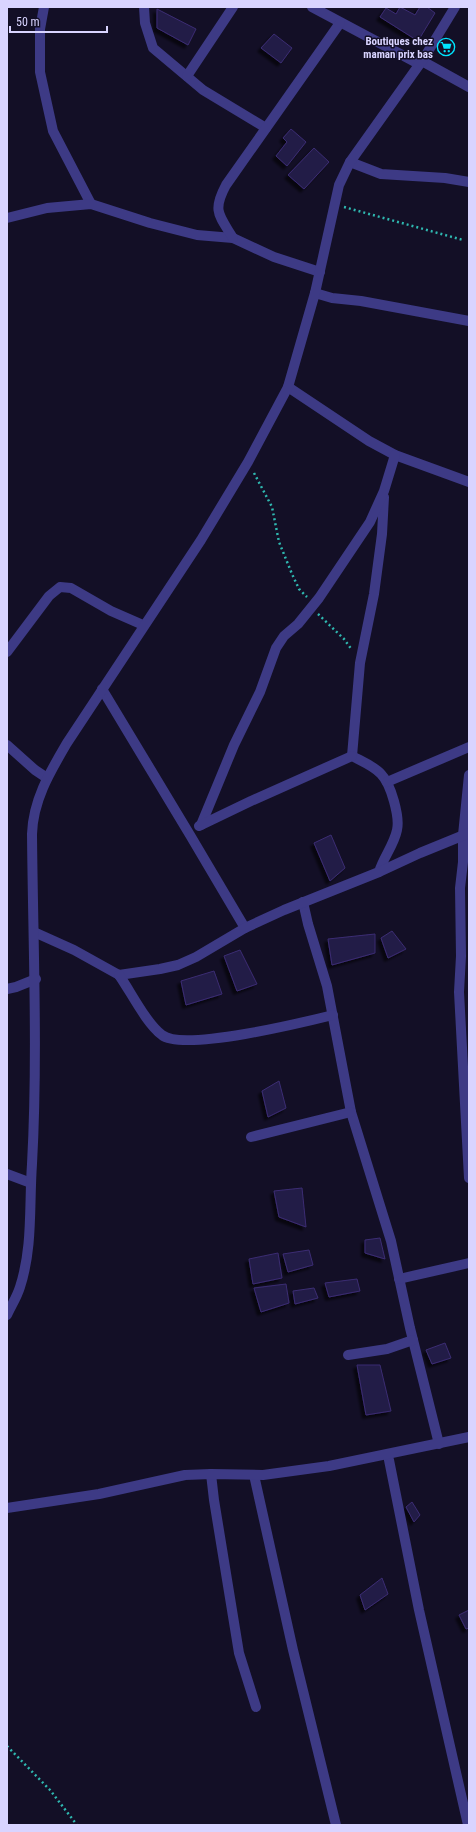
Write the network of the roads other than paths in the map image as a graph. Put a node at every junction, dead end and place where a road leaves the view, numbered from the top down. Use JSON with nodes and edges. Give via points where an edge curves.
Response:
{"nodes":[{"id":1,"x":44,"y":7,"type":"edge"},
{"id":2,"x":144,"y":7,"type":"edge"},
{"id":3,"x":233,"y":7,"type":"edge"},
{"id":4,"x":312,"y":7,"type":"edge"},
{"id":5,"x":455,"y":7,"type":"edge"},
{"id":6,"x":340,"y":23,"type":"junction"},
{"id":7,"x":421,"y":62,"type":"junction"},
{"id":8,"x":187,"y":76,"type":"junction"},
{"id":9,"x":469,"y":87,"type":"edge"},
{"id":10,"x":266,"y":128,"type":"junction"},
{"id":11,"x":350,"y":162,"type":"junction"},
{"id":12,"x":469,"y":182,"type":"edge"},
{"id":13,"x":91,"y":204,"type":"junction"},
{"id":14,"x":7,"y":218,"type":"edge"},
{"id":15,"x":233,"y":238,"type":"junction"},
{"id":16,"x":320,"y":272,"type":"junction"},
{"id":17,"x":315,"y":294,"type":"junction"},
{"id":18,"x":469,"y":320,"type":"edge"},
{"id":19,"x":288,"y":387,"type":"junction"},
{"id":20,"x":395,"y":455,"type":"junction"},
{"id":21,"x":469,"y":482,"type":"edge"},
{"id":22,"x":384,"y":491,"type":"junction"},
{"id":23,"x":143,"y":625,"type":"junction"},
{"id":24,"x":7,"y":652,"type":"edge"},
{"id":25,"x":102,"y":689,"type":"junction"},
{"id":26,"x":7,"y":745,"type":"edge"},
{"id":27,"x":469,"y":747,"type":"edge"},
{"id":28,"x":352,"y":756,"type":"junction"},
{"id":29,"x":469,"y":775,"type":"edge"},
{"id":30,"x":47,"y":778,"type":"junction"},
{"id":31,"x":387,"y":782,"type":"junction"},
{"id":32,"x":201,"y":825,"type":"junction"},
{"id":33,"x":466,"y":834,"type":"edge"},
{"id":34,"x":190,"y":835,"type":"junction"},
{"id":35,"x":379,"y":872,"type":"junction"},
{"id":36,"x":303,"y":902,"type":"junction"},
{"id":37,"x":245,"y":928,"type":"junction"},
{"id":38,"x":34,"y":932,"type":"junction"},
{"id":39,"x":119,"y":975,"type":"junction"},
{"id":40,"x":36,"y":979,"type":"junction"},
{"id":41,"x":7,"y":989,"type":"edge"},
{"id":42,"x":333,"y":1015,"type":"junction"},
{"id":43,"x":351,"y":1112,"type":"junction"},
{"id":44,"x":251,"y":1137,"type":"dead end"},
{"id":45,"x":7,"y":1174,"type":"edge"},
{"id":46,"x":469,"y":1178,"type":"edge"},
{"id":47,"x":31,"y":1183,"type":"junction"},
{"id":48,"x":469,"y":1263,"type":"edge"},
{"id":49,"x":398,"y":1279,"type":"junction"},
{"id":50,"x":7,"y":1315,"type":"edge"},
{"id":51,"x":413,"y":1340,"type":"junction"},
{"id":52,"x":348,"y":1355,"type":"dead end"},
{"id":53,"x":469,"y":1437,"type":"edge"},
{"id":54,"x":439,"y":1444,"type":"junction"},
{"id":55,"x":389,"y":1460,"type":"dead end"},
{"id":56,"x":211,"y":1474,"type":"junction"},
{"id":57,"x":254,"y":1475,"type":"junction"},
{"id":58,"x":7,"y":1508,"type":"edge"},
{"id":59,"x":256,"y":1707,"type":"dead end"},
{"id":60,"x":336,"y":1825,"type":"edge"},
{"id":61,"x":468,"y":1825,"type":"edge"}],
"edges":[{"from":1,"to":13,"type":"street","via":[[40,29],[40,72],[53,131]]},
{"from":2,"to":8,"type":"street","via":[[145,23],[153,48]]},
{"from":3,"to":8,"type":"street"},
{"from":4,"to":6,"type":"street"},
{"from":5,"to":7,"type":"street"},
{"from":6,"to":7,"type":"street"},
{"from":6,"to":10,"type":"street"},
{"from":7,"to":9,"type":"street"},
{"from":7,"to":11,"type":"street"},
{"from":8,"to":10,"type":"street","via":[[203,90]]},
{"from":10,"to":15,"type":"street","via":[[219,197],[217,207],[220,217]]},
{"from":11,"to":12,"type":"street","via":[[381,174]]},
{"from":11,"to":16,"type":"street","via":[[334,203]]},
{"from":13,"to":14,"type":"street","via":[[47,208]]},
{"from":13,"to":15,"type":"street","via":[[197,235]]},
{"from":15,"to":16,"type":"street","via":[[274,257]]},
{"from":16,"to":17,"type":"street"},
{"from":17,"to":18,"type":"street"},
{"from":17,"to":19,"type":"street"},
{"from":19,"to":20,"type":"street","via":[[369,441]]},
{"from":19,"to":23,"type":"street","via":[[248,462],[201,540]]},
{"from":20,"to":21,"type":"street"},
{"from":20,"to":22,"type":"street"},
{"from":22,"to":28,"type":"street","via":[[382,534],[374,594],[360,663]]},
{"from":22,"to":32,"type":"street","via":[[370,522],[319,598],[276,648],[263,686],[231,752]]},
{"from":23,"to":24,"type":"street","via":[[111,611],[71,588],[60,587],[49,596]]},
{"from":23,"to":25,"type":"street"},
{"from":25,"to":30,"type":"street","via":[[66,743]]},
{"from":25,"to":34,"type":"street"},
{"from":26,"to":30,"type":"street"},
{"from":27,"to":31,"type":"street"},
{"from":28,"to":31,"type":"street","via":[[381,774]]},
{"from":28,"to":32,"type":"street"},
{"from":29,"to":33,"type":"street"},
{"from":30,"to":38,"type":"street","via":[[33,819]]},
{"from":31,"to":35,"type":"street","via":[[398,822],[397,831]]},
{"from":32,"to":34,"type":"street"},
{"from":33,"to":35,"type":"street"},
{"from":33,"to":46,"type":"street","via":[[460,888],[459,992]]},
{"from":34,"to":37,"type":"street"},
{"from":35,"to":36,"type":"street"},
{"from":36,"to":37,"type":"street"},
{"from":36,"to":42,"type":"street"},
{"from":37,"to":39,"type":"street","via":[[209,951],[178,965]]},
{"from":38,"to":39,"type":"street"},
{"from":38,"to":40,"type":"street"},
{"from":39,"to":42,"type":"street","via":[[151,1024],[163,1036],[173,1040],[263,1032]]},
{"from":40,"to":41,"type":"street"},
{"from":40,"to":47,"type":"street","via":[[35,1107]]},
{"from":42,"to":43,"type":"street"},
{"from":43,"to":44,"type":"street"},
{"from":43,"to":49,"type":"street","via":[[391,1241]]},
{"from":45,"to":47,"type":"street"},
{"from":47,"to":50,"type":"street","via":[[26,1262],[19,1289]]},
{"from":48,"to":49,"type":"street"},
{"from":49,"to":51,"type":"street"},
{"from":51,"to":52,"type":"street"},
{"from":51,"to":54,"type":"street"},
{"from":53,"to":54,"type":"street"},
{"from":54,"to":57,"type":"street","via":[[329,1466]]},
{"from":55,"to":61,"type":"street","via":[[419,1610]]},
{"from":56,"to":57,"type":"street"},
{"from":56,"to":58,"type":"street","via":[[185,1475],[99,1494]]},
{"from":56,"to":59,"type":"street","via":[[239,1653]]},
{"from":57,"to":60,"type":"street"}]}
